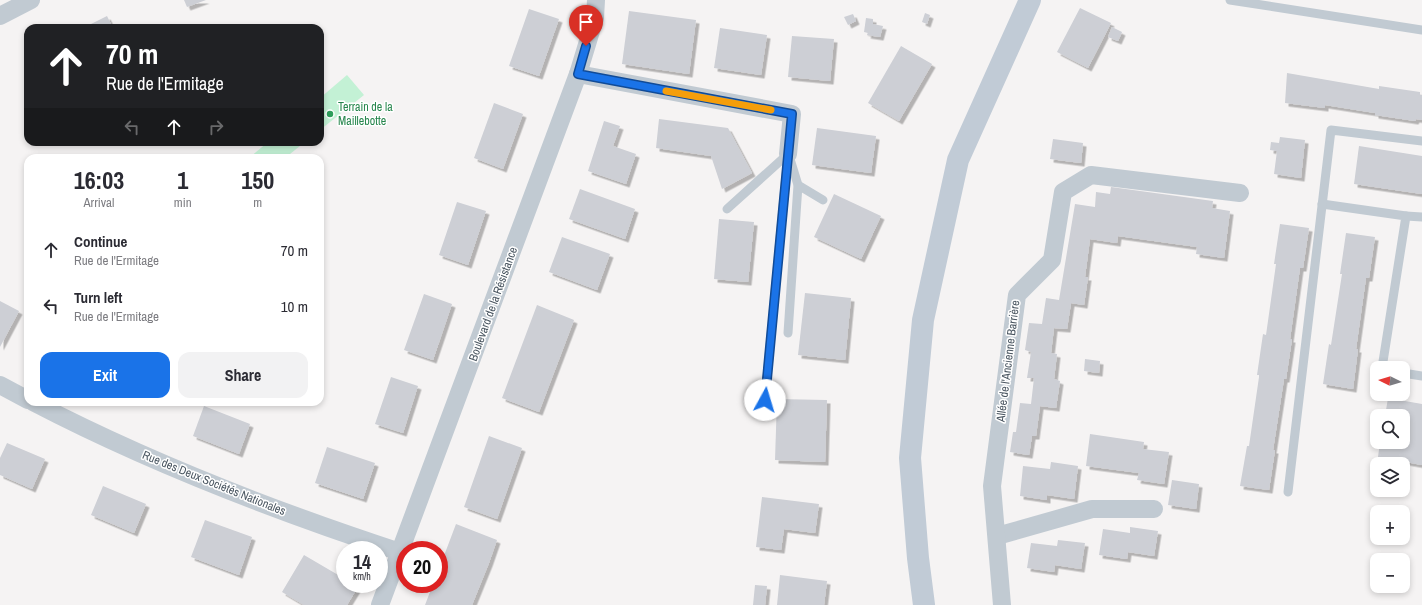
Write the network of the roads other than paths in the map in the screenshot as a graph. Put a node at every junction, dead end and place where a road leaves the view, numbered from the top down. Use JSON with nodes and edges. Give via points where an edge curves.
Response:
{"nodes":[{"id":1,"x":31,"y":0,"type":"edge"},
{"id":2,"x":596,"y":0,"type":"edge"},
{"id":3,"x":1030,"y":0,"type":"edge"},
{"id":4,"x":1230,"y":0,"type":"edge"},
{"id":5,"x":0,"y":16,"type":"edge"},
{"id":6,"x":1422,"y":30,"type":"edge"},
{"id":7,"x":578,"y":74,"type":"junction"},
{"id":8,"x":1422,"y":141,"type":"edge"},
{"id":9,"x":788,"y":154,"type":"junction"},
{"id":10,"x":798,"y":185,"type":"junction"},
{"id":11,"x":1240,"y":193,"type":"dead end"},
{"id":12,"x":824,"y":200,"type":"dead end"},
{"id":13,"x":1322,"y":204,"type":"junction"},
{"id":14,"x":727,"y":209,"type":"dead end"},
{"id":15,"x":1406,"y":216,"type":"junction"},
{"id":16,"x":1422,"y":217,"type":"edge"},
{"id":17,"x":788,"y":333,"type":"dead end"},
{"id":18,"x":1383,"y":361,"type":"edge"},
{"id":19,"x":1410,"y":374,"type":"edge"},
{"id":20,"x":1422,"y":376,"type":"edge"},
{"id":21,"x":0,"y":385,"type":"edge"},
{"id":22,"x":24,"y":398,"type":"edge"},
{"id":23,"x":765,"y":400,"type":"dead end"},
{"id":24,"x":41,"y":406,"type":"edge"},
{"id":25,"x":1288,"y":492,"type":"dead end"},
{"id":26,"x":1154,"y":509,"type":"dead end"},
{"id":27,"x":997,"y":536,"type":"junction"},
{"id":28,"x":404,"y":541,"type":"edge"},
{"id":29,"x":396,"y":551,"type":"edge"},
{"id":30,"x":396,"y":563,"type":"edge"},
{"id":31,"x":380,"y":605,"type":"edge"},
{"id":32,"x":924,"y":605,"type":"edge"},
{"id":33,"x":1002,"y":605,"type":"edge"}],
"edges":[{"from":1,"to":5,"type":"street"},
{"from":2,"to":7,"type":"street","name":"Boulevard de la Résistance","via":[[595,18]]},
{"from":3,"to":32,"type":"main road","via":[[958,160],[923,320],[910,458]]},
{"from":4,"to":6,"type":"lane"},
{"from":7,"to":9,"type":"street","via":[[792,114]]},
{"from":7,"to":28,"type":"street","name":"Boulevard de la Résistance"},
{"from":8,"to":13,"type":"lane","via":[[1331,130]]},
{"from":9,"to":10,"type":"lane"},
{"from":9,"to":14,"type":"lane"},
{"from":9,"to":23,"type":"lane"},
{"from":10,"to":12,"type":"lane"},
{"from":10,"to":17,"type":"lane"},
{"from":11,"to":27,"type":"street","name":"Allée de l'Ancienne Barrière","via":[[1091,175],[1064,192],[1052,260],[1017,295],[992,486]]},
{"from":13,"to":15,"type":"lane"},
{"from":13,"to":25,"type":"lane"},
{"from":15,"to":16,"type":"lane"},
{"from":15,"to":18,"type":"lane"},
{"from":19,"to":20,"type":"lane"},
{"from":21,"to":22,"type":"street"},
{"from":24,"to":29,"type":"street","name":"Rue des Deux Sociétés Nationales","via":[[120,445],[226,490]]},
{"from":26,"to":27,"type":"street","via":[[1092,509]]},
{"from":27,"to":33,"type":"street","name":"Allée de l'Ancienne Barrière"},
{"from":30,"to":31,"type":"street","name":"Boulevard de la Résistance"}]}
